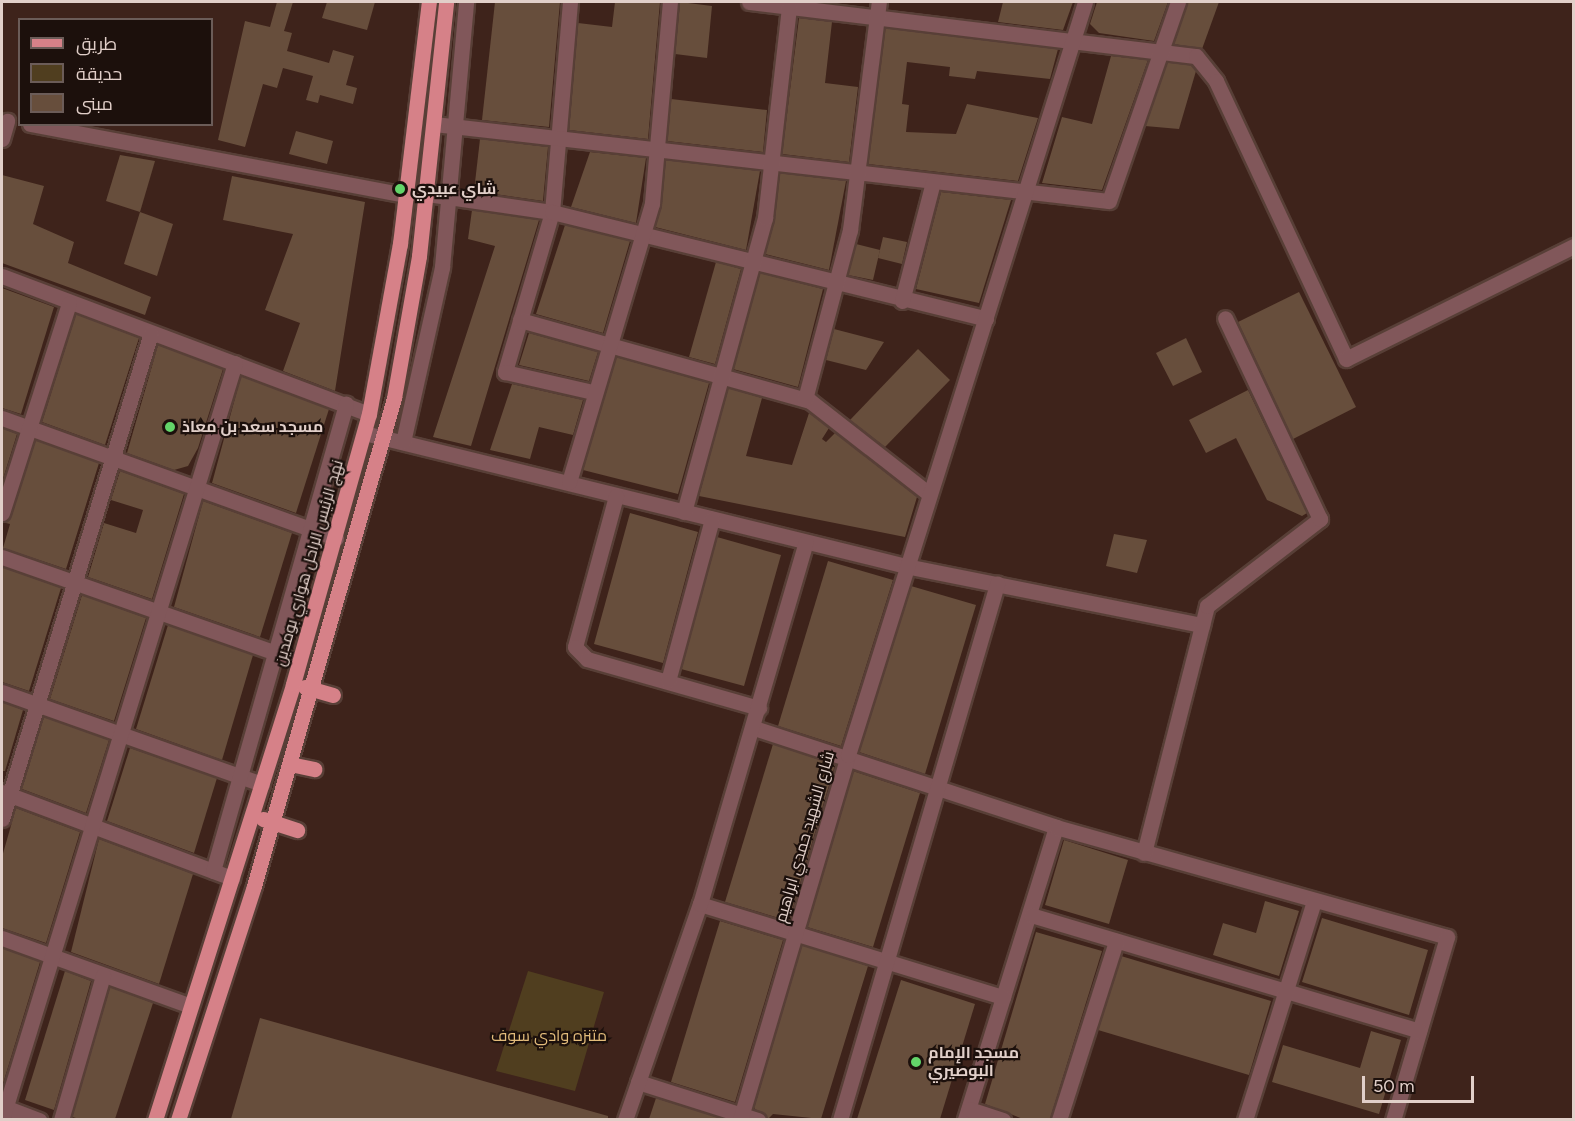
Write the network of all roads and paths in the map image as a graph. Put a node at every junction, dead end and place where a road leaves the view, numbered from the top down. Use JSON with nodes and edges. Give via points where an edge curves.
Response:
{"nodes":[{"id":1,"x":429,"y":2,"type":"edge"},
{"id":2,"x":446,"y":2,"type":"edge"},
{"id":3,"x":466,"y":2,"type":"edge"},
{"id":4,"x":570,"y":2,"type":"edge"},
{"id":5,"x":670,"y":2,"type":"edge"},
{"id":6,"x":749,"y":2,"type":"edge"},
{"id":7,"x":1085,"y":2,"type":"edge"},
{"id":8,"x":1178,"y":2,"type":"edge"},
{"id":9,"x":789,"y":6,"type":"junction"},
{"id":10,"x":878,"y":8,"type":"edge"},
{"id":11,"x":1073,"y":39,"type":"junction"},
{"id":12,"x":1162,"y":49,"type":"junction"},
{"id":13,"x":9,"y":121,"type":"edge"},
{"id":14,"x":434,"y":124,"type":"junction"},
{"id":15,"x":41,"y":126,"type":"edge"},
{"id":16,"x":457,"y":128,"type":"junction"},
{"id":17,"x":558,"y":137,"type":"junction"},
{"id":18,"x":2,"y":139,"type":"edge"},
{"id":19,"x":656,"y":151,"type":"junction"},
{"id":20,"x":773,"y":164,"type":"junction"},
{"id":21,"x":855,"y":175,"type":"junction"},
{"id":22,"x":933,"y":182,"type":"junction"},
{"id":23,"x":1025,"y":192,"type":"junction"},
{"id":24,"x":427,"y":194,"type":"junction"},
{"id":25,"x":407,"y":195,"type":"junction"},
{"id":26,"x":450,"y":198,"type":"junction"},
{"id":27,"x":552,"y":212,"type":"junction"},
{"id":28,"x":644,"y":238,"type":"junction"},
{"id":29,"x":1574,"y":246,"type":"edge"},
{"id":30,"x":750,"y":263,"type":"junction"},
{"id":31,"x":2,"y":276,"type":"edge"},
{"id":32,"x":836,"y":284,"type":"junction"},
{"id":33,"x":902,"y":302,"type":"junction"},
{"id":34,"x":69,"y":303,"type":"junction"},
{"id":35,"x":1225,"y":318,"type":"dead end"},
{"id":36,"x":986,"y":319,"type":"junction"},
{"id":37,"x":520,"y":321,"type":"junction"},
{"id":38,"x":151,"y":333,"type":"junction"},
{"id":39,"x":608,"y":345,"type":"junction"},
{"id":40,"x":236,"y":363,"type":"junction"},
{"id":41,"x":721,"y":375,"type":"junction"},
{"id":42,"x":593,"y":392,"type":"junction"},
{"id":43,"x":805,"y":399,"type":"junction"},
{"id":44,"x":346,"y":404,"type":"junction"},
{"id":45,"x":369,"y":414,"type":"junction"},
{"id":46,"x":2,"y":418,"type":"edge"},
{"id":47,"x":28,"y":428,"type":"junction"},
{"id":48,"x":364,"y":433,"type":"junction"},
{"id":49,"x":384,"y":437,"type":"junction"},
{"id":50,"x":403,"y":442,"type":"junction"},
{"id":51,"x":112,"y":458,"type":"junction"},
{"id":52,"x":568,"y":482,"type":"junction"},
{"id":53,"x":197,"y":486,"type":"junction"},
{"id":54,"x":929,"y":495,"type":"junction"},
{"id":55,"x":616,"y":496,"type":"junction"},
{"id":56,"x":684,"y":512,"type":"junction"},
{"id":57,"x":2,"y":513,"type":"edge"},
{"id":58,"x":712,"y":519,"type":"junction"},
{"id":59,"x":312,"y":526,"type":"junction"},
{"id":60,"x":336,"y":538,"type":"junction"},
{"id":61,"x":806,"y":542,"type":"junction"},
{"id":62,"x":2,"y":557,"type":"edge"},
{"id":63,"x":906,"y":566,"type":"junction"},
{"id":64,"x":72,"y":583,"type":"junction"},
{"id":65,"x":997,"y":584,"type":"junction"},
{"id":66,"x":160,"y":612,"type":"junction"},
{"id":67,"x":1202,"y":625,"type":"junction"},
{"id":68,"x":276,"y":654,"type":"junction"},
{"id":69,"x":299,"y":661,"type":"junction"},
{"id":70,"x":668,"y":681,"type":"junction"},
{"id":71,"x":293,"y":684,"type":"junction"},
{"id":72,"x":312,"y":689,"type":"junction"},
{"id":73,"x":2,"y":692,"type":"edge"},
{"id":74,"x":333,"y":695,"type":"dead end"},
{"id":75,"x":37,"y":704,"type":"junction"},
{"id":76,"x":759,"y":708,"type":"junction"},
{"id":77,"x":754,"y":728,"type":"junction"},
{"id":78,"x":122,"y":734,"type":"junction"},
{"id":79,"x":848,"y":755,"type":"junction"},
{"id":80,"x":290,"y":764,"type":"junction"},
{"id":81,"x":314,"y":769,"type":"dead end"},
{"id":82,"x":240,"y":777,"type":"junction"},
{"id":83,"x":262,"y":784,"type":"junction"},
{"id":84,"x":938,"y":786,"type":"junction"},
{"id":85,"x":5,"y":793,"type":"edge"},
{"id":86,"x":252,"y":816,"type":"junction"},
{"id":87,"x":2,"y":819,"type":"edge"},
{"id":88,"x":272,"y":823,"type":"junction"},
{"id":89,"x":1056,"y":827,"type":"junction"},
{"id":90,"x":94,"y":828,"type":"junction"},
{"id":91,"x":297,"y":830,"type":"dead end"},
{"id":92,"x":1144,"y":853,"type":"junction"},
{"id":93,"x":213,"y":871,"type":"junction"},
{"id":94,"x":232,"y":878,"type":"junction"},
{"id":95,"x":1314,"y":901,"type":"junction"},
{"id":96,"x":700,"y":904,"type":"junction"},
{"id":97,"x":1031,"y":915,"type":"junction"},
{"id":98,"x":795,"y":934,"type":"junction"},
{"id":99,"x":2,"y":938,"type":"edge"},
{"id":100,"x":1116,"y":941,"type":"junction"},
{"id":101,"x":54,"y":957,"type":"junction"},
{"id":102,"x":885,"y":961,"type":"junction"},
{"id":103,"x":103,"y":975,"type":"junction"},
{"id":104,"x":1287,"y":991,"type":"junction"},
{"id":105,"x":1003,"y":997,"type":"junction"},
{"id":106,"x":188,"y":1005,"type":"junction"},
{"id":107,"x":1419,"y":1031,"type":"junction"},
{"id":108,"x":638,"y":1082,"type":"junction"},
{"id":109,"x":3,"y":1111,"type":"edge"},
{"id":110,"x":967,"y":1114,"type":"edge"},
{"id":111,"x":741,"y":1117,"type":"edge"},
{"id":112,"x":39,"y":1119,"type":"edge"},
{"id":113,"x":61,"y":1119,"type":"edge"},
{"id":114,"x":155,"y":1119,"type":"edge"},
{"id":115,"x":178,"y":1119,"type":"edge"},
{"id":116,"x":625,"y":1119,"type":"edge"},
{"id":117,"x":758,"y":1119,"type":"edge"},
{"id":118,"x":840,"y":1119,"type":"edge"},
{"id":119,"x":1003,"y":1119,"type":"edge"},
{"id":120,"x":1059,"y":1119,"type":"edge"},
{"id":121,"x":1245,"y":1119,"type":"edge"},
{"id":122,"x":1393,"y":1119,"type":"edge"}],
"edges":[{"from":1,"to":25,"type":"main road","name":"نهج الرئيس الراحل هواري بومدين"},
{"from":2,"to":14,"type":"main road"},
{"from":3,"to":16,"type":"street"},
{"from":4,"to":17,"type":"street"},
{"from":5,"to":19,"type":"street"},
{"from":6,"to":9,"type":"street"},
{"from":7,"to":11,"type":"street","name":"شارع الشهيد حمدي ابراهيم"},
{"from":8,"to":12,"type":"street"},
{"from":9,"to":10,"type":"street"},
{"from":9,"to":20,"type":"street"},
{"from":10,"to":11,"type":"street"},
{"from":10,"to":21,"type":"street"},
{"from":11,"to":12,"type":"street"},
{"from":11,"to":23,"type":"street","name":"شارع الشهيد حمدي ابراهيم"},
{"from":12,"to":23,"type":"street","via":[[1109,201]]},
{"from":12,"to":29,"type":"street","via":[[1205,61],[1346,359]]},
{"from":13,"to":18,"type":"street"},
{"from":14,"to":16,"type":"street"},
{"from":14,"to":24,"type":"main road"},
{"from":15,"to":25,"type":"street"},
{"from":16,"to":17,"type":"street"},
{"from":16,"to":26,"type":"street"},
{"from":17,"to":19,"type":"street"},
{"from":17,"to":27,"type":"street"},
{"from":19,"to":20,"type":"street"},
{"from":19,"to":28,"type":"street","via":[[658,168]]},
{"from":20,"to":21,"type":"street"},
{"from":20,"to":30,"type":"street","via":[[765,218]]},
{"from":21,"to":22,"type":"street"},
{"from":21,"to":32,"type":"street","via":[[850,230]]},
{"from":22,"to":23,"type":"street"},
{"from":22,"to":33,"type":"street"},
{"from":23,"to":36,"type":"street","name":"شارع الشهيد حمدي ابراهيم"},
{"from":24,"to":26,"type":"street"},
{"from":24,"to":49,"type":"main road"},
{"from":25,"to":45,"type":"main road","name":"نهج الرئيس الراحل هواري بومدين"},
{"from":26,"to":27,"type":"street"},
{"from":26,"to":50,"type":"street","via":[[427,348]]},
{"from":27,"to":28,"type":"street"},
{"from":27,"to":37,"type":"street"},
{"from":28,"to":30,"type":"street"},
{"from":28,"to":39,"type":"street"},
{"from":30,"to":32,"type":"street"},
{"from":30,"to":41,"type":"street"},
{"from":31,"to":34,"type":"street"},
{"from":32,"to":33,"type":"street"},
{"from":32,"to":43,"type":"street"},
{"from":33,"to":36,"type":"street"},
{"from":34,"to":38,"type":"street"},
{"from":34,"to":47,"type":"street"},
{"from":35,"to":67,"type":"street","via":[[1320,519],[1220,592],[1207,606]]},
{"from":36,"to":54,"type":"street","name":"شارع الشهيد حمدي ابراهيم"},
{"from":37,"to":39,"type":"street"},
{"from":37,"to":42,"type":"street","via":[[505,372]]},
{"from":38,"to":40,"type":"street"},
{"from":38,"to":51,"type":"street"},
{"from":39,"to":41,"type":"street"},
{"from":39,"to":42,"type":"street"},
{"from":40,"to":44,"type":"street"},
{"from":40,"to":53,"type":"street"},
{"from":41,"to":43,"type":"street"},
{"from":41,"to":56,"type":"street"},
{"from":42,"to":52,"type":"street"},
{"from":43,"to":54,"type":"street","via":[[844,423]]},
{"from":44,"to":45,"type":"street"},
{"from":44,"to":59,"type":"street"},
{"from":45,"to":48,"type":"main road","name":"نهج الرئيس الراحل هواري بومدين"},
{"from":46,"to":47,"type":"street"},
{"from":47,"to":51,"type":"street"},
{"from":47,"to":57,"type":"street"},
{"from":48,"to":49,"type":"street"},
{"from":48,"to":60,"type":"main road","name":"نهج الرئيس الراحل هواري بومدين"},
{"from":49,"to":50,"type":"street"},
{"from":49,"to":72,"type":"main road"},
{"from":50,"to":52,"type":"street"},
{"from":51,"to":53,"type":"street"},
{"from":51,"to":64,"type":"street"},
{"from":52,"to":55,"type":"street"},
{"from":53,"to":59,"type":"street"},
{"from":53,"to":66,"type":"street"},
{"from":54,"to":63,"type":"street","name":"شارع الشهيد حمدي ابراهيم"},
{"from":55,"to":56,"type":"street"},
{"from":55,"to":70,"type":"street","via":[[576,647],[587,659]]},
{"from":56,"to":58,"type":"street"},
{"from":58,"to":61,"type":"street"},
{"from":58,"to":70,"type":"street"},
{"from":59,"to":60,"type":"street"},
{"from":59,"to":68,"type":"street"},
{"from":60,"to":69,"type":"main road","name":"نهج الرئيس الراحل هواري بومدين"},
{"from":61,"to":63,"type":"street"},
{"from":61,"to":76,"type":"street"},
{"from":62,"to":64,"type":"street"},
{"from":63,"to":65,"type":"street"},
{"from":63,"to":79,"type":"street","name":"شارع الشهيد حمدي ابراهيم"},
{"from":64,"to":66,"type":"street"},
{"from":64,"to":75,"type":"street"},
{"from":65,"to":67,"type":"street"},
{"from":65,"to":84,"type":"street"},
{"from":66,"to":68,"type":"street"},
{"from":66,"to":78,"type":"street"},
{"from":67,"to":92,"type":"street"},
{"from":68,"to":69,"type":"street"},
{"from":68,"to":82,"type":"street"},
{"from":69,"to":71,"type":"main road","name":"نهج الرئيس الراحل هواري بومدين"},
{"from":70,"to":76,"type":"street"},
{"from":71,"to":72,"type":"main road"},
{"from":71,"to":83,"type":"main road","name":"نهج الرئيس الراحل هواري بومدين"},
{"from":72,"to":74,"type":"main road"},
{"from":72,"to":80,"type":"main road"},
{"from":73,"to":75,"type":"street"},
{"from":75,"to":78,"type":"street"},
{"from":75,"to":85,"type":"street"},
{"from":76,"to":77,"type":"street"},
{"from":77,"to":79,"type":"street"},
{"from":77,"to":96,"type":"street"},
{"from":78,"to":82,"type":"street"},
{"from":78,"to":90,"type":"street"},
{"from":79,"to":84,"type":"street"},
{"from":79,"to":98,"type":"street","name":"شارع الشهيد حمدي ابراهيم"},
{"from":80,"to":81,"type":"main road"},
{"from":80,"to":88,"type":"main road"},
{"from":82,"to":83,"type":"street"},
{"from":82,"to":93,"type":"street"},
{"from":83,"to":86,"type":"main road","name":"نهج الرئيس الراحل هواري بومدين"},
{"from":84,"to":89,"type":"street"},
{"from":84,"to":102,"type":"street"},
{"from":85,"to":87,"type":"street"},
{"from":85,"to":90,"type":"street"},
{"from":86,"to":88,"type":"main road"},
{"from":86,"to":94,"type":"main road","name":"نهج الرئيس الراحل هواري بومدين"},
{"from":88,"to":91,"type":"main road"},
{"from":88,"to":115,"type":"main road"},
{"from":89,"to":92,"type":"street"},
{"from":89,"to":97,"type":"street"},
{"from":90,"to":93,"type":"street"},
{"from":90,"to":101,"type":"street"},
{"from":92,"to":95,"type":"street"},
{"from":93,"to":94,"type":"street"},
{"from":94,"to":106,"type":"main road","name":"نهج الرئيس الراحل هواري بومدين"},
{"from":95,"to":104,"type":"street"},
{"from":95,"to":107,"type":"street","via":[[1447,937]]},
{"from":96,"to":98,"type":"street"},
{"from":96,"to":108,"type":"street"},
{"from":97,"to":100,"type":"street"},
{"from":97,"to":105,"type":"street"},
{"from":98,"to":102,"type":"street"},
{"from":98,"to":111,"type":"street","name":"شارع الشهيد حمدي ابراهيم"},
{"from":99,"to":101,"type":"street"},
{"from":100,"to":104,"type":"street"},
{"from":100,"to":120,"type":"street"},
{"from":101,"to":103,"type":"street"},
{"from":101,"to":109,"type":"street"},
{"from":102,"to":105,"type":"street"},
{"from":102,"to":118,"type":"street"},
{"from":103,"to":106,"type":"street"},
{"from":103,"to":113,"type":"street"},
{"from":104,"to":107,"type":"street"},
{"from":104,"to":121,"type":"street"},
{"from":105,"to":110,"type":"street"},
{"from":106,"to":114,"type":"main road","name":"نهج الرئيس الراحل هواري بومدين"},
{"from":107,"to":122,"type":"street"},
{"from":108,"to":111,"type":"street"},
{"from":108,"to":116,"type":"street"},
{"from":109,"to":112,"type":"street"},
{"from":110,"to":119,"type":"street"},
{"from":111,"to":117,"type":"street"}]}
